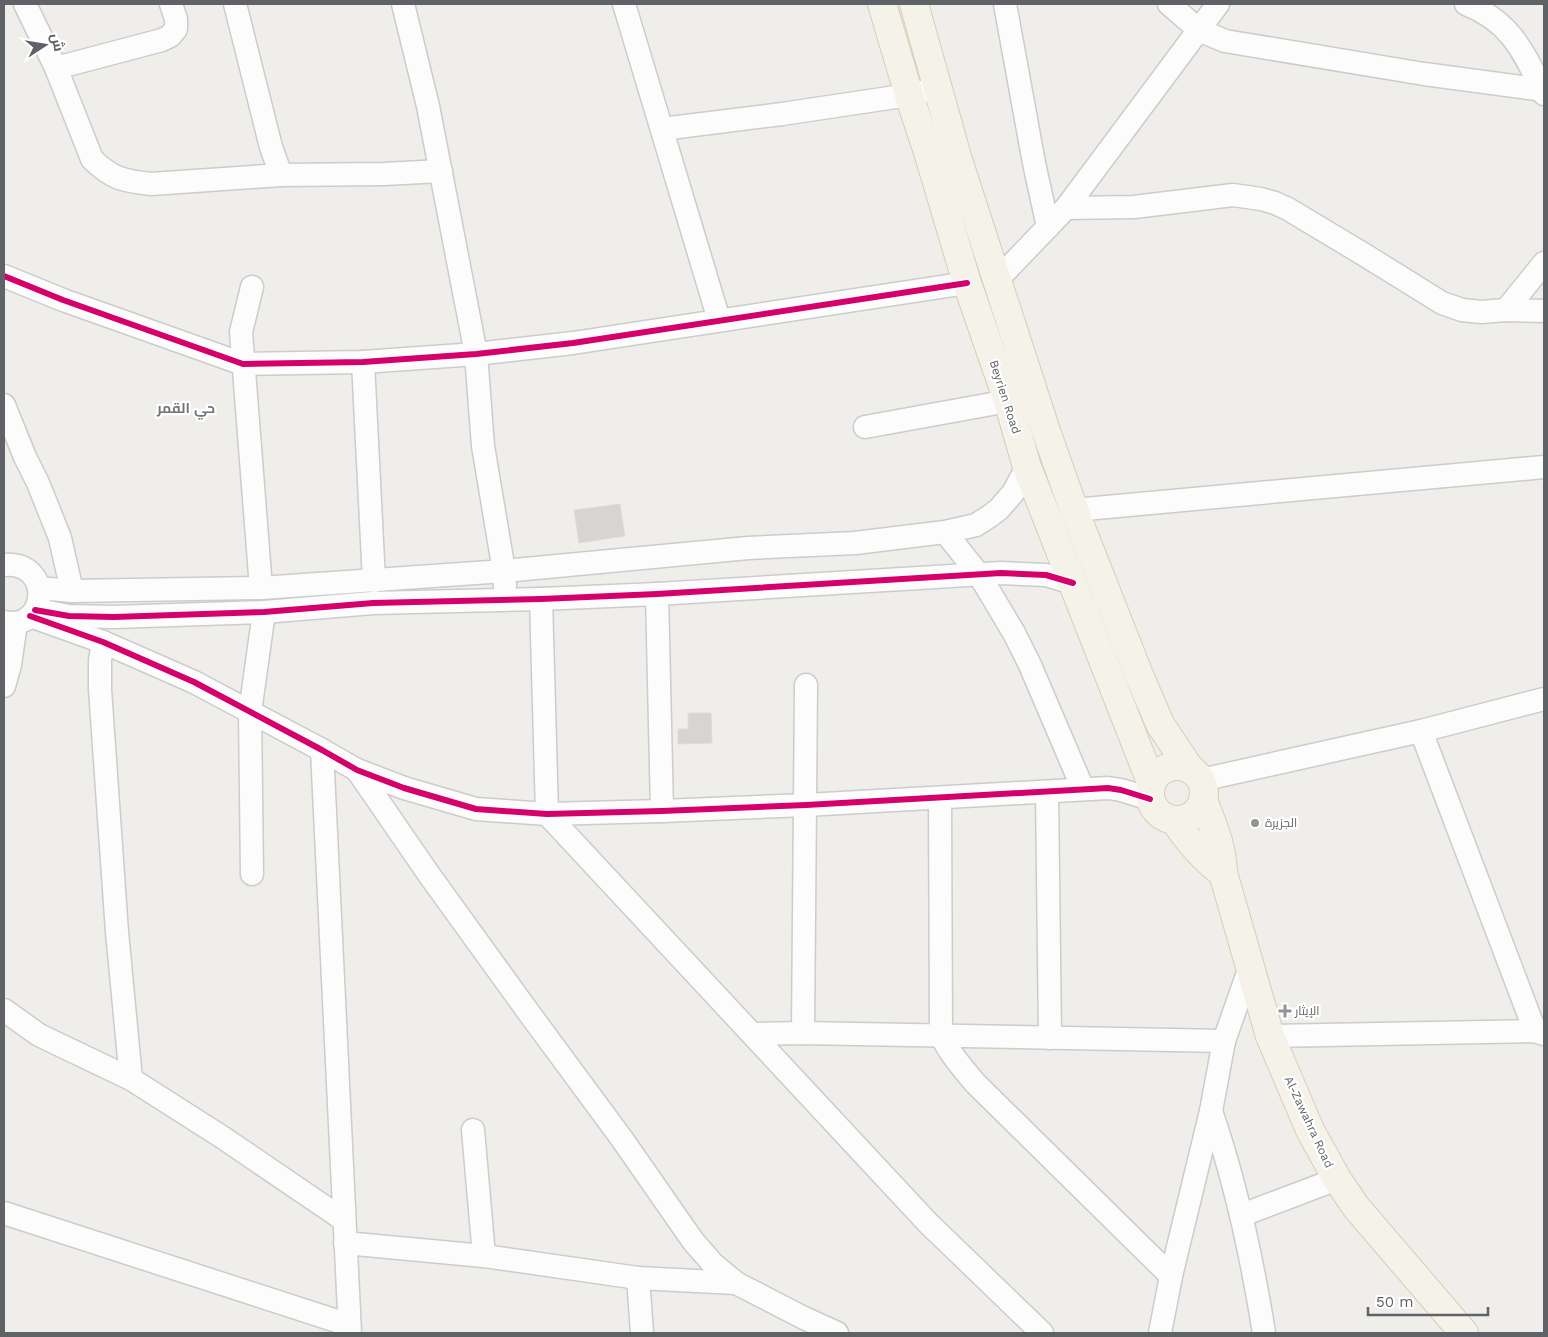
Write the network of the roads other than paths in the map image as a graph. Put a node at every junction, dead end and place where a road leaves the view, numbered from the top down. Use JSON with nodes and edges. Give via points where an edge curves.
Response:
{"nodes":[{"id":1,"x":24,"y":4,"type":"edge"},
{"id":2,"x":171,"y":4,"type":"edge"},
{"id":3,"x":235,"y":4,"type":"edge"},
{"id":4,"x":403,"y":4,"type":"edge"},
{"id":5,"x":624,"y":4,"type":"edge"},
{"id":6,"x":882,"y":4,"type":"edge"},
{"id":7,"x":914,"y":4,"type":"edge"},
{"id":8,"x":1005,"y":4,"type":"edge"},
{"id":9,"x":1168,"y":4,"type":"edge"},
{"id":10,"x":1218,"y":4,"type":"edge"},
{"id":11,"x":1466,"y":4,"type":"edge"},
{"id":12,"x":1199,"y":30,"type":"junction"},
{"id":13,"x":56,"y":68,"type":"junction"},
{"id":14,"x":937,"y":88,"type":"junction"},
{"id":15,"x":1543,"y":91,"type":"edge"},
{"id":16,"x":909,"y":95,"type":"junction"},
{"id":17,"x":662,"y":129,"type":"junction"},
{"id":18,"x":441,"y":171,"type":"junction"},
{"id":19,"x":281,"y":175,"type":"junction"},
{"id":20,"x":1066,"y":208,"type":"junction"},
{"id":21,"x":1048,"y":227,"type":"junction"},
{"id":22,"x":1544,"y":263,"type":"edge"},
{"id":23,"x":4,"y":276,"type":"edge"},
{"id":24,"x":998,"y":279,"type":"junction"},
{"id":25,"x":967,"y":283,"type":"junction"},
{"id":26,"x":252,"y":286,"type":"dead end"},
{"id":27,"x":1506,"y":310,"type":"junction"},
{"id":28,"x":1544,"y":311,"type":"edge"},
{"id":29,"x":719,"y":320,"type":"junction"},
{"id":30,"x":476,"y":354,"type":"junction"},
{"id":31,"x":363,"y":362,"type":"junction"},
{"id":32,"x":243,"y":364,"type":"junction"},
{"id":33,"x":1008,"y":401,"type":"junction"},
{"id":34,"x":4,"y":406,"type":"edge"},
{"id":35,"x":864,"y":427,"type":"dead end"},
{"id":36,"x":4,"y":447,"type":"edge"},
{"id":37,"x":25,"y":457,"type":"junction"},
{"id":38,"x":1544,"y":467,"type":"edge"},
{"id":39,"x":1027,"y":468,"type":"junction"},
{"id":40,"x":1074,"y":510,"type":"junction"},
{"id":41,"x":945,"y":532,"type":"junction"},
{"id":42,"x":4,"y":565,"type":"edge"},
{"id":43,"x":504,"y":571,"type":"junction"},
{"id":44,"x":980,"y":576,"type":"junction"},
{"id":45,"x":374,"y":581,"type":"junction"},
{"id":46,"x":1072,"y":583,"type":"junction"},
{"id":47,"x":39,"y":588,"type":"junction"},
{"id":48,"x":261,"y":588,"type":"junction"},
{"id":49,"x":72,"y":591,"type":"junction"},
{"id":50,"x":118,"y":591,"type":"junction"},
{"id":51,"x":657,"y":594,"type":"junction"},
{"id":52,"x":506,"y":599,"type":"junction"},
{"id":53,"x":541,"y":599,"type":"junction"},
{"id":54,"x":264,"y":612,"type":"junction"},
{"id":55,"x":123,"y":617,"type":"junction"},
{"id":56,"x":21,"y":618,"type":"edge"},
{"id":57,"x":103,"y":642,"type":"junction"},
{"id":58,"x":125,"y":652,"type":"junction"},
{"id":59,"x":806,"y":685,"type":"dead end"},
{"id":60,"x":4,"y":686,"type":"edge"},
{"id":61,"x":1544,"y":699,"type":"edge"},
{"id":62,"x":250,"y":712,"type":"junction"},
{"id":63,"x":1421,"y":730,"type":"junction"},
{"id":64,"x":322,"y":750,"type":"junction"},
{"id":65,"x":357,"y":770,"type":"junction"},
{"id":66,"x":1198,"y":783,"type":"junction"},
{"id":67,"x":1083,"y":789,"type":"junction"},
{"id":68,"x":1150,"y":790,"type":"junction"},
{"id":69,"x":1047,"y":792,"type":"junction"},
{"id":70,"x":940,"y":798,"type":"junction"},
{"id":71,"x":806,"y":805,"type":"junction"},
{"id":72,"x":662,"y":811,"type":"junction"},
{"id":73,"x":547,"y":814,"type":"junction"},
{"id":74,"x":1175,"y":821,"type":"junction"},
{"id":75,"x":1223,"y":873,"type":"junction"},
{"id":76,"x":252,"y":874,"type":"dead end"},
{"id":77,"x":1250,"y":967,"type":"junction"},
{"id":78,"x":4,"y":1010,"type":"edge"},
{"id":79,"x":1540,"y":1032,"type":"edge"},
{"id":80,"x":803,"y":1033,"type":"junction"},
{"id":81,"x":754,"y":1034,"type":"junction"},
{"id":82,"x":941,"y":1035,"type":"junction"},
{"id":83,"x":1270,"y":1036,"type":"junction"},
{"id":84,"x":1050,"y":1038,"type":"junction"},
{"id":85,"x":1224,"y":1041,"type":"junction"},
{"id":86,"x":131,"y":1079,"type":"junction"},
{"id":87,"x":1212,"y":1111,"type":"junction"},
{"id":88,"x":473,"y":1130,"type":"dead end"},
{"id":89,"x":1337,"y":1179,"type":"junction"},
{"id":90,"x":4,"y":1213,"type":"edge"},
{"id":91,"x":1242,"y":1215,"type":"junction"},
{"id":92,"x":344,"y":1220,"type":"junction"},
{"id":93,"x":345,"y":1243,"type":"junction"},
{"id":94,"x":484,"y":1256,"type":"junction"},
{"id":95,"x":1171,"y":1276,"type":"junction"},
{"id":96,"x":638,"y":1278,"type":"junction"},
{"id":97,"x":736,"y":1283,"type":"junction"},
{"id":98,"x":350,"y":1329,"type":"edge"},
{"id":99,"x":642,"y":1333,"type":"edge"},
{"id":100,"x":837,"y":1333,"type":"edge"},
{"id":101,"x":1042,"y":1333,"type":"edge"},
{"id":102,"x":1160,"y":1333,"type":"edge"},
{"id":103,"x":1264,"y":1333,"type":"edge"},
{"id":104,"x":1464,"y":1333,"type":"edge"}],
"edges":[{"from":1,"to":13,"type":"street"},
{"from":2,"to":13,"type":"street","via":[[176,29],[170,36]]},
{"from":3,"to":19,"type":"street"},
{"from":4,"to":18,"type":"street"},
{"from":5,"to":17,"type":"street"},
{"from":6,"to":16,"type":"main road","name":"Beyrien Road"},
{"from":7,"to":14,"type":"main road"},
{"from":8,"to":21,"type":"street"},
{"from":9,"to":12,"type":"street"},
{"from":10,"to":12,"type":"street"},
{"from":11,"to":15,"type":"street","via":[[1482,10],[1504,27],[1522,51]]},
{"from":12,"to":15,"type":"street","via":[[1225,41]]},
{"from":12,"to":20,"type":"street"},
{"from":13,"to":19,"type":"street","via":[[92,159],[112,176],[151,184]]},
{"from":14,"to":16,"type":"street"},
{"from":14,"to":24,"type":"main road"},
{"from":16,"to":17,"type":"street"},
{"from":16,"to":25,"type":"main road","name":"Beyrien Road"},
{"from":17,"to":29,"type":"street"},
{"from":18,"to":19,"type":"street"},
{"from":18,"to":30,"type":"street"},
{"from":20,"to":21,"type":"street"},
{"from":20,"to":27,"type":"street","via":[[1134,207],[1233,195],[1261,199],[1288,209],[1442,303],[1462,310]]},
{"from":21,"to":24,"type":"street"},
{"from":22,"to":27,"type":"street"},
{"from":23,"to":32,"type":"street"},
{"from":24,"to":40,"type":"main road"},
{"from":25,"to":29,"type":"street"},
{"from":25,"to":33,"type":"main road","name":"Beyrien Road"},
{"from":26,"to":32,"type":"street","via":[[241,332]]},
{"from":27,"to":28,"type":"street"},
{"from":29,"to":30,"type":"street","via":[[573,343]]},
{"from":30,"to":31,"type":"street"},
{"from":30,"to":43,"type":"street","via":[[483,446]]},
{"from":31,"to":32,"type":"street"},
{"from":31,"to":45,"type":"street"},
{"from":32,"to":48,"type":"street"},
{"from":33,"to":35,"type":"street"},
{"from":33,"to":39,"type":"main road","name":"Beyrien Road"},
{"from":34,"to":37,"type":"street"},
{"from":36,"to":37,"type":"street"},
{"from":37,"to":49,"type":"street","via":[[60,538]]},
{"from":38,"to":40,"type":"street"},
{"from":39,"to":41,"type":"street","via":[[999,509],[976,525]]},
{"from":39,"to":46,"type":"main road","name":"Beyrien Road"},
{"from":40,"to":66,"type":"main road","via":[[1160,724]]},
{"from":41,"to":43,"type":"street","via":[[855,543],[748,548]]},
{"from":41,"to":44,"type":"street"},
{"from":42,"to":47,"type":"street","via":[[26,569]]},
{"from":43,"to":45,"type":"street"},
{"from":43,"to":52,"type":"street"},
{"from":44,"to":46,"type":"street","via":[[1001,573],[1046,575]]},
{"from":44,"to":51,"type":"street"},
{"from":44,"to":67,"type":"street","via":[[1030,665]]},
{"from":45,"to":48,"type":"street"},
{"from":46,"to":68,"type":"main road","name":"Beyrien Road"},
{"from":47,"to":49,"type":"street"},
{"from":47,"to":56,"type":"street","via":[[40,596]]},
{"from":48,"to":50,"type":"street"},
{"from":49,"to":50,"type":"street"},
{"from":50,"to":55,"type":"street"},
{"from":51,"to":53,"type":"street"},
{"from":51,"to":72,"type":"street"},
{"from":52,"to":53,"type":"street"},
{"from":52,"to":54,"type":"street","via":[[373,602]]},
{"from":53,"to":73,"type":"street"},
{"from":54,"to":55,"type":"street"},
{"from":54,"to":62,"type":"street"},
{"from":55,"to":56,"type":"street"},
{"from":55,"to":58,"type":"street"},
{"from":56,"to":57,"type":"street"},
{"from":56,"to":60,"type":"street"},
{"from":57,"to":58,"type":"street"},
{"from":57,"to":86,"type":"street","via":[[100,689]]},
{"from":58,"to":62,"type":"street","via":[[194,682]]},
{"from":59,"to":71,"type":"street"},
{"from":61,"to":63,"type":"street"},
{"from":62,"to":64,"type":"street"},
{"from":62,"to":76,"type":"street"},
{"from":63,"to":66,"type":"street"},
{"from":63,"to":79,"type":"street"},
{"from":64,"to":65,"type":"street"},
{"from":64,"to":92,"type":"street"},
{"from":65,"to":73,"type":"street","via":[[476,809]]},
{"from":65,"to":97,"type":"street","via":[[693,1241]]},
{"from":66,"to":68,"type":"main road","via":[[1183,766],[1168,767],[1155,776]]},
{"from":66,"to":74,"type":"main road","via":[[1196,813]]},
{"from":66,"to":75,"type":"main road","name":"Al-Zawahra Road","via":[[1218,838]]},
{"from":67,"to":68,"type":"street"},
{"from":67,"to":69,"type":"street"},
{"from":68,"to":74,"type":"main road","via":[[1153,807],[1166,819]]},
{"from":69,"to":70,"type":"street"},
{"from":69,"to":84,"type":"street"},
{"from":70,"to":71,"type":"street"},
{"from":70,"to":82,"type":"street"},
{"from":71,"to":72,"type":"street"},
{"from":71,"to":80,"type":"street"},
{"from":72,"to":73,"type":"street"},
{"from":73,"to":81,"type":"street"},
{"from":74,"to":75,"type":"main road","via":[[1199,853]]},
{"from":75,"to":77,"type":"main road","name":"Al-Zawahra Road"},
{"from":77,"to":83,"type":"main road","name":"Al-Zawahra Road"},
{"from":77,"to":85,"type":"street"},
{"from":78,"to":86,"type":"street","via":[[39,1035]]},
{"from":79,"to":83,"type":"street"},
{"from":80,"to":81,"type":"street"},
{"from":80,"to":82,"type":"street"},
{"from":81,"to":101,"type":"street","via":[[928,1223]]},
{"from":82,"to":84,"type":"street"},
{"from":82,"to":95,"type":"street","via":[[952,1055],[975,1083]]},
{"from":83,"to":89,"type":"main road","name":"Al-Zawahra Road","via":[[1310,1130]]},
{"from":84,"to":85,"type":"street"},
{"from":85,"to":87,"type":"street"},
{"from":86,"to":92,"type":"street"},
{"from":87,"to":91,"type":"street"},
{"from":87,"to":95,"type":"street"},
{"from":88,"to":94,"type":"street"},
{"from":89,"to":91,"type":"street"},
{"from":89,"to":104,"type":"main road","name":"Al-Zawahra Road","via":[[1356,1207]]},
{"from":90,"to":98,"type":"street"},
{"from":91,"to":103,"type":"street"},
{"from":92,"to":93,"type":"street"},
{"from":93,"to":94,"type":"street"},
{"from":93,"to":98,"type":"street"},
{"from":94,"to":96,"type":"street"},
{"from":95,"to":102,"type":"street"},
{"from":96,"to":97,"type":"street"},
{"from":96,"to":99,"type":"street"},
{"from":97,"to":100,"type":"street"}]}
